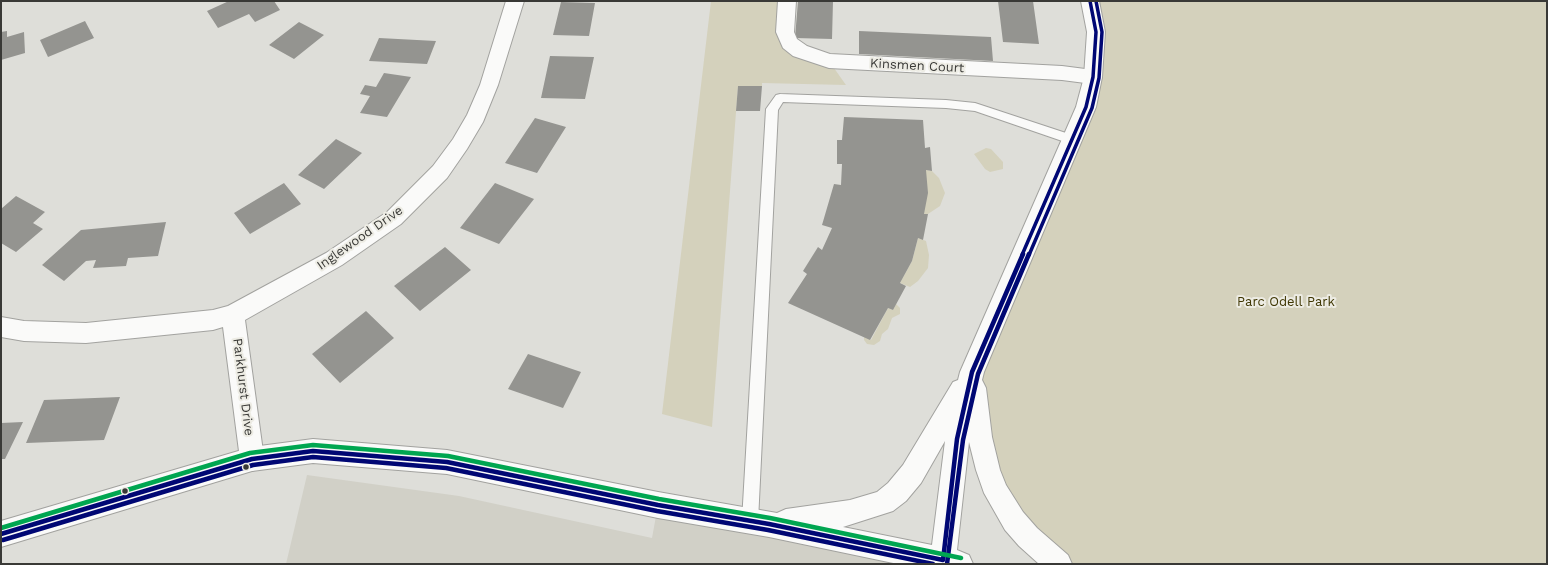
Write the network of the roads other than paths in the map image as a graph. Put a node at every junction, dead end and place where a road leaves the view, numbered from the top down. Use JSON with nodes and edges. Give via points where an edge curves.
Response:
{"nodes":[{"id":1,"x":515,"y":1,"type":"edge"},
{"id":2,"x":787,"y":1,"type":"edge"},
{"id":3,"x":1090,"y":1,"type":"edge"},
{"id":4,"x":1093,"y":77,"type":"junction"},
{"id":5,"x":1071,"y":138,"type":"junction"},
{"id":6,"x":233,"y":315,"type":"junction"},
{"id":7,"x":1,"y":327,"type":"edge"},
{"id":8,"x":972,"y":372,"type":"junction"},
{"id":9,"x":252,"y":459,"type":"junction"},
{"id":10,"x":759,"y":523,"type":"junction"},
{"id":11,"x":1,"y":534,"type":"edge"},
{"id":12,"x":948,"y":563,"type":"edge"},
{"id":13,"x":1059,"y":564,"type":"edge"}],
"edges":[{"from":1,"to":6,"type":"street","name":"Inglewood Drive","via":[[500,54],[476,117],[440,172],[394,218],[334,259]]},
{"from":2,"to":4,"type":"street","name":"Kinsmen Court","via":[[785,32],[788,43],[800,52],[829,61],[1062,73]]},
{"from":3,"to":4,"type":"street","via":[[1096,32]]},
{"from":4,"to":5,"type":"street","via":[[1086,107]]},
{"from":5,"to":8,"type":"street"},
{"from":5,"to":10,"type":"lane","via":[[975,107],[780,98],[772,109]]},
{"from":6,"to":7,"type":"street","name":"Inglewood Drive","via":[[213,320],[86,333]]},
{"from":6,"to":9,"type":"street","name":"Parkhurst Drive"},
{"from":8,"to":10,"type":"street","via":[[912,474],[897,492],[884,502],[850,513]]},
{"from":8,"to":12,"type":"street","via":[[957,439]]},
{"from":8,"to":13,"type":"street","via":[[980,436],[988,470],[997,493],[1028,538]]},
{"from":9,"to":10,"type":"street","via":[[313,451],[447,462]]},
{"from":9,"to":11,"type":"street"},
{"from":10,"to":12,"type":"street"}]}
